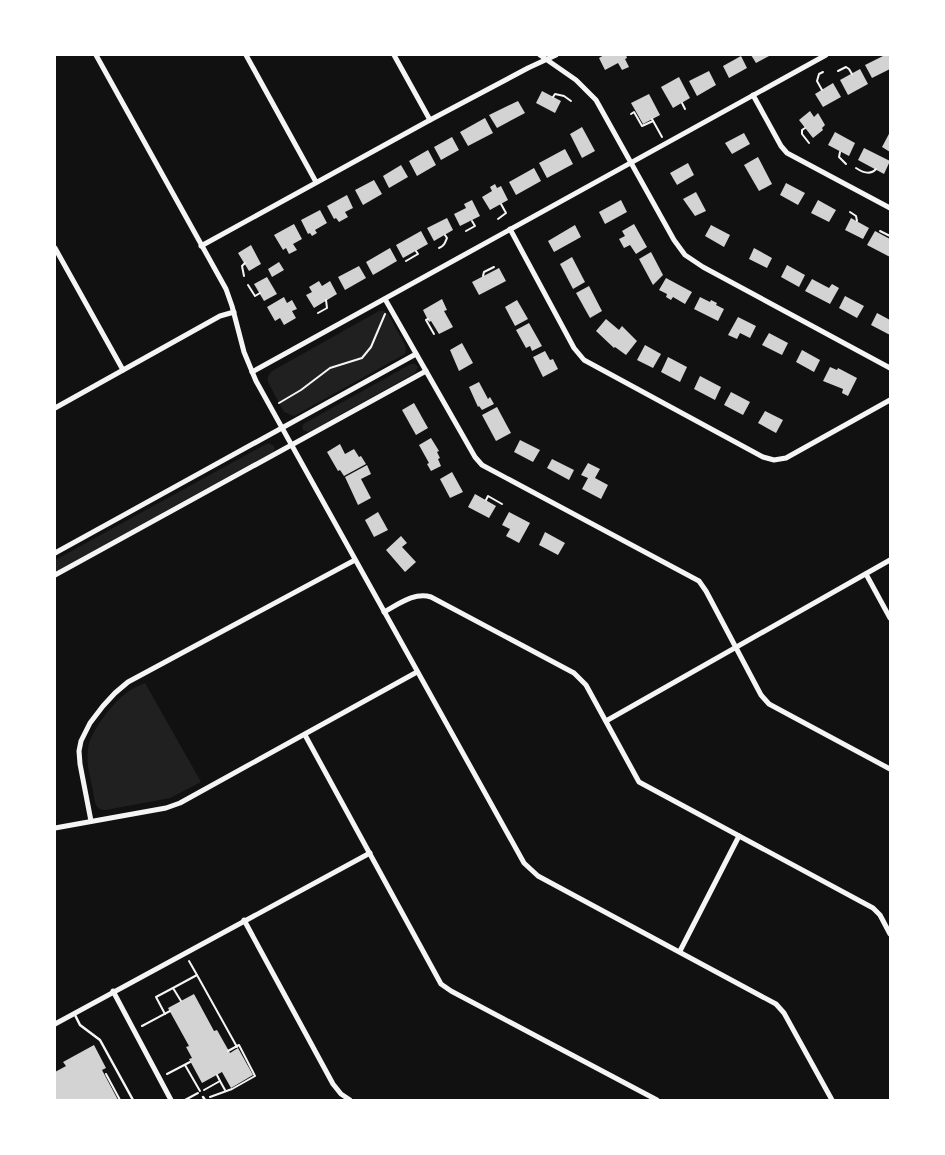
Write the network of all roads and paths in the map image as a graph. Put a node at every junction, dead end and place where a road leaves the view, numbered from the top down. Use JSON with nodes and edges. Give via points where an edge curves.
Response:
{"nodes":[{"id":1,"x":96,"y":55,"type":"edge"},
{"id":2,"x":246,"y":55,"type":"edge"},
{"id":3,"x":394,"y":55,"type":"edge"},
{"id":4,"x":540,"y":55,"type":"edge"},
{"id":5,"x":556,"y":55,"type":"edge"},
{"id":6,"x":826,"y":55,"type":"edge"},
{"id":7,"x":546,"y":60,"type":"junction"},
{"id":8,"x":838,"y":71,"type":"dead end"},
{"id":9,"x":823,"y":72,"type":"dead end"},
{"id":10,"x":852,"y":74,"type":"dead end"},
{"id":11,"x":822,"y":90,"type":"dead end"},
{"id":12,"x":753,"y":95,"type":"junction"},
{"id":13,"x":553,"y":97,"type":"dead end"},
{"id":14,"x":571,"y":101,"type":"dead end"},
{"id":15,"x":682,"y":103,"type":"dead end"},
{"id":16,"x":685,"y":109,"type":"dead end"},
{"id":17,"x":631,"y":114,"type":"dead end"},
{"id":18,"x":430,"y":120,"type":"junction"},
{"id":19,"x":805,"y":128,"type":"dead end"},
{"id":20,"x":662,"y":137,"type":"dead end"},
{"id":21,"x":809,"y":143,"type":"dead end"},
{"id":22,"x":840,"y":152,"type":"dead end"},
{"id":23,"x":631,"y":163,"type":"junction"},
{"id":24,"x":846,"y":164,"type":"dead end"},
{"id":25,"x":856,"y":168,"type":"dead end"},
{"id":26,"x":876,"y":170,"type":"dead end"},
{"id":27,"x":316,"y":182,"type":"junction"},
{"id":28,"x":501,"y":204,"type":"dead end"},
{"id":29,"x":890,"y":208,"type":"edge"},
{"id":30,"x":850,"y":212,"type":"dead end"},
{"id":31,"x":498,"y":219,"type":"dead end"},
{"id":32,"x":472,"y":220,"type":"dead end"},
{"id":33,"x":857,"y":221,"type":"dead end"},
{"id":34,"x":510,"y":229,"type":"junction"},
{"id":35,"x":466,"y":231,"type":"dead end"},
{"id":36,"x":880,"y":231,"type":"dead end"},
{"id":37,"x":445,"y":234,"type":"dead end"},
{"id":38,"x":890,"y":236,"type":"edge"},
{"id":39,"x":202,"y":246,"type":"junction"},
{"id":40,"x":55,"y":248,"type":"edge"},
{"id":41,"x":439,"y":248,"type":"dead end"},
{"id":42,"x":416,"y":251,"type":"dead end"},
{"id":43,"x":406,"y":260,"type":"dead end"},
{"id":44,"x":245,"y":263,"type":"dead end"},
{"id":45,"x":494,"y":267,"type":"dead end"},
{"id":46,"x":244,"y":276,"type":"dead end"},
{"id":47,"x":484,"y":276,"type":"dead end"},
{"id":48,"x":248,"y":285,"type":"dead end"},
{"id":49,"x":260,"y":293,"type":"dead end"},
{"id":50,"x":385,"y":298,"type":"junction"},
{"id":51,"x":326,"y":300,"type":"dead end"},
{"id":52,"x":234,"y":312,"type":"junction"},
{"id":53,"x":386,"y":312,"type":"dead end"},
{"id":54,"x":318,"y":313,"type":"dead end"},
{"id":55,"x":428,"y":319,"type":"dead end"},
{"id":56,"x":434,"y":334,"type":"dead end"},
{"id":57,"x":416,"y":354,"type":"junction"},
{"id":58,"x":890,"y":368,"type":"edge"},
{"id":59,"x":123,"y":370,"type":"junction"},
{"id":60,"x":426,"y":371,"type":"junction"},
{"id":61,"x":252,"y":372,"type":"junction"},
{"id":62,"x":890,"y":400,"type":"edge"},
{"id":63,"x":279,"y":403,"type":"dead end"},
{"id":64,"x":55,"y":408,"type":"edge"},
{"id":65,"x":282,"y":429,"type":"junction"},
{"id":66,"x":292,"y":445,"type":"junction"},
{"id":67,"x":486,"y":500,"type":"dead end"},
{"id":68,"x":502,"y":504,"type":"dead end"},
{"id":69,"x":55,"y":553,"type":"edge"},
{"id":70,"x":355,"y":560,"type":"junction"},
{"id":71,"x":890,"y":560,"type":"edge"},
{"id":72,"x":866,"y":574,"type":"junction"},
{"id":73,"x":55,"y":575,"type":"edge"},
{"id":74,"x":384,"y":612,"type":"junction"},
{"id":75,"x":890,"y":618,"type":"edge"},
{"id":76,"x":736,"y":647,"type":"junction"},
{"id":77,"x":417,"y":672,"type":"junction"},
{"id":78,"x":606,"y":721,"type":"junction"},
{"id":79,"x":305,"y":735,"type":"junction"},
{"id":80,"x":890,"y":769,"type":"edge"},
{"id":81,"x":91,"y":821,"type":"junction"},
{"id":82,"x":55,"y":828,"type":"edge"},
{"id":83,"x":739,"y":836,"type":"junction"},
{"id":84,"x":370,"y":853,"type":"junction"},
{"id":85,"x":244,"y":920,"type":"junction"},
{"id":86,"x":890,"y":934,"type":"edge"},
{"id":87,"x":680,"y":951,"type":"junction"},
{"id":88,"x":189,"y":960,"type":"dead end"},
{"id":89,"x":197,"y":975,"type":"junction"},
{"id":90,"x":174,"y":988,"type":"junction"},
{"id":91,"x":114,"y":992,"type":"junction"},
{"id":92,"x":181,"y":1001,"type":"dead end"},
{"id":93,"x":170,"y":1011,"type":"dead end"},
{"id":94,"x":74,"y":1013,"type":"junction"},
{"id":95,"x":165,"y":1014,"type":"junction"},
{"id":96,"x":55,"y":1024,"type":"edge"},
{"id":97,"x":142,"y":1026,"type":"dead end"},
{"id":98,"x":237,"y":1047,"type":"junction"},
{"id":99,"x":228,"y":1051,"type":"dead end"},
{"id":100,"x":190,"y":1062,"type":"dead end"},
{"id":101,"x":185,"y":1065,"type":"junction"},
{"id":102,"x":106,"y":1074,"type":"dead end"},
{"id":103,"x":167,"y":1074,"type":"dead end"},
{"id":104,"x":217,"y":1075,"type":"dead end"},
{"id":105,"x":220,"y":1081,"type":"junction"},
{"id":106,"x":225,"y":1091,"type":"junction"},
{"id":107,"x":200,"y":1092,"type":"junction"},
{"id":108,"x":218,"y":1093,"type":"dead end"},
{"id":109,"x":120,"y":1100,"type":"edge"},
{"id":110,"x":133,"y":1100,"type":"edge"},
{"id":111,"x":172,"y":1100,"type":"edge"},
{"id":112,"x":185,"y":1100,"type":"edge"},
{"id":113,"x":350,"y":1100,"type":"edge"},
{"id":114,"x":657,"y":1100,"type":"edge"},
{"id":115,"x":832,"y":1100,"type":"edge"}],
"edges":[{"from":1,"to":39,"type":"street"},
{"from":2,"to":27,"type":"street"},
{"from":3,"to":18,"type":"street"},
{"from":4,"to":7,"type":"street"},
{"from":5,"to":7,"type":"street"},
{"from":6,"to":12,"type":"street"},
{"from":7,"to":18,"type":"street"},
{"from":7,"to":23,"type":"street","via":[[576,80],[596,100]]},
{"from":8,"to":10,"type":"path","via":[[846,67]]},
{"from":9,"to":11,"type":"path","via":[[817,80]]},
{"from":12,"to":23,"type":"street"},
{"from":12,"to":29,"type":"street","via":[[788,153]]},
{"from":13,"to":14,"type":"path","via":[[555,94]]},
{"from":15,"to":16,"type":"path"},
{"from":17,"to":20,"type":"path","via":[[634,112],[642,126],[652,120]]},
{"from":18,"to":27,"type":"street"},
{"from":19,"to":21,"type":"path","via":[[802,134]]},
{"from":22,"to":24,"type":"path","via":[[839,157]]},
{"from":23,"to":34,"type":"street"},
{"from":23,"to":58,"type":"street","via":[[674,240],[690,259]]},
{"from":25,"to":26,"type":"path","via":[[868,173]]},
{"from":27,"to":39,"type":"street"},
{"from":28,"to":31,"type":"path","via":[[506,213]]},
{"from":30,"to":33,"type":"path"},
{"from":32,"to":35,"type":"path","via":[[475,226]]},
{"from":34,"to":50,"type":"street"},
{"from":34,"to":62,"type":"street","via":[[574,348],[584,360],[763,457],[774,460],[786,458]]},
{"from":36,"to":38,"type":"path"},
{"from":37,"to":41,"type":"path","via":[[446,242]]},
{"from":39,"to":52,"type":"street","via":[[226,288]]},
{"from":40,"to":59,"type":"street"},
{"from":42,"to":43,"type":"path","via":[[418,254]]},
{"from":44,"to":46,"type":"path","via":[[242,266]]},
{"from":45,"to":47,"type":"path","via":[[484,272]]},
{"from":48,"to":49,"type":"path","via":[[255,296]]},
{"from":50,"to":57,"type":"street"},
{"from":50,"to":61,"type":"street"},
{"from":51,"to":54,"type":"path","via":[[327,308]]},
{"from":52,"to":59,"type":"street","via":[[220,316]]},
{"from":52,"to":61,"type":"street"},
{"from":53,"to":63,"type":"path","via":[[374,341],[362,358],[330,368]]},
{"from":55,"to":56,"type":"path"},
{"from":57,"to":60,"type":"street"},
{"from":57,"to":65,"type":"street"},
{"from":59,"to":64,"type":"street"},
{"from":60,"to":66,"type":"street"},
{"from":60,"to":76,"type":"street","via":[[482,465],[699,581]]},
{"from":61,"to":65,"type":"street"},
{"from":65,"to":66,"type":"street"},
{"from":65,"to":69,"type":"street"},
{"from":66,"to":70,"type":"street"},
{"from":66,"to":73,"type":"street"},
{"from":67,"to":68,"type":"path","via":[[488,496]]},
{"from":70,"to":74,"type":"street"},
{"from":70,"to":81,"type":"street","via":[[128,682],[115,693],[90,724],[80,746],[80,764]]},
{"from":71,"to":72,"type":"street"},
{"from":72,"to":75,"type":"street"},
{"from":72,"to":76,"type":"street"},
{"from":74,"to":77,"type":"street"},
{"from":74,"to":78,"type":"street","via":[[417,596],[435,598],[574,673]]},
{"from":76,"to":78,"type":"street"},
{"from":76,"to":80,"type":"street","via":[[769,704]]},
{"from":77,"to":79,"type":"street"},
{"from":77,"to":87,"type":"street","via":[[527,867],[538,876]]},
{"from":78,"to":83,"type":"street","via":[[639,782]]},
{"from":79,"to":81,"type":"street","via":[[180,803]]},
{"from":79,"to":84,"type":"street"},
{"from":81,"to":82,"type":"street"},
{"from":83,"to":86,"type":"street","via":[[873,908]]},
{"from":83,"to":87,"type":"street"},
{"from":84,"to":85,"type":"street"},
{"from":84,"to":114,"type":"street","via":[[444,987]]},
{"from":85,"to":91,"type":"street"},
{"from":85,"to":113,"type":"street","via":[[333,1084]]},
{"from":87,"to":115,"type":"street","via":[[779,1007]]},
{"from":88,"to":89,"type":"path"},
{"from":89,"to":90,"type":"path"},
{"from":89,"to":98,"type":"path"},
{"from":90,"to":92,"type":"path"},
{"from":90,"to":95,"type":"path","via":[[156,997]]},
{"from":91,"to":94,"type":"street"},
{"from":91,"to":111,"type":"street"},
{"from":93,"to":95,"type":"path"},
{"from":94,"to":96,"type":"street"},
{"from":94,"to":110,"type":"lane","via":[[80,1025],[100,1040]]},
{"from":95,"to":97,"type":"path"},
{"from":98,"to":99,"type":"path"},
{"from":98,"to":106,"type":"path","via":[[239,1045],[255,1076]]},
{"from":100,"to":101,"type":"path"},
{"from":101,"to":103,"type":"path"},
{"from":101,"to":107,"type":"path"},
{"from":102,"to":109,"type":"path"},
{"from":104,"to":105,"type":"path"},
{"from":105,"to":106,"type":"path"},
{"from":105,"to":107,"type":"path"},
{"from":106,"to":108,"type":"path"},
{"from":107,"to":112,"type":"path"}]}
